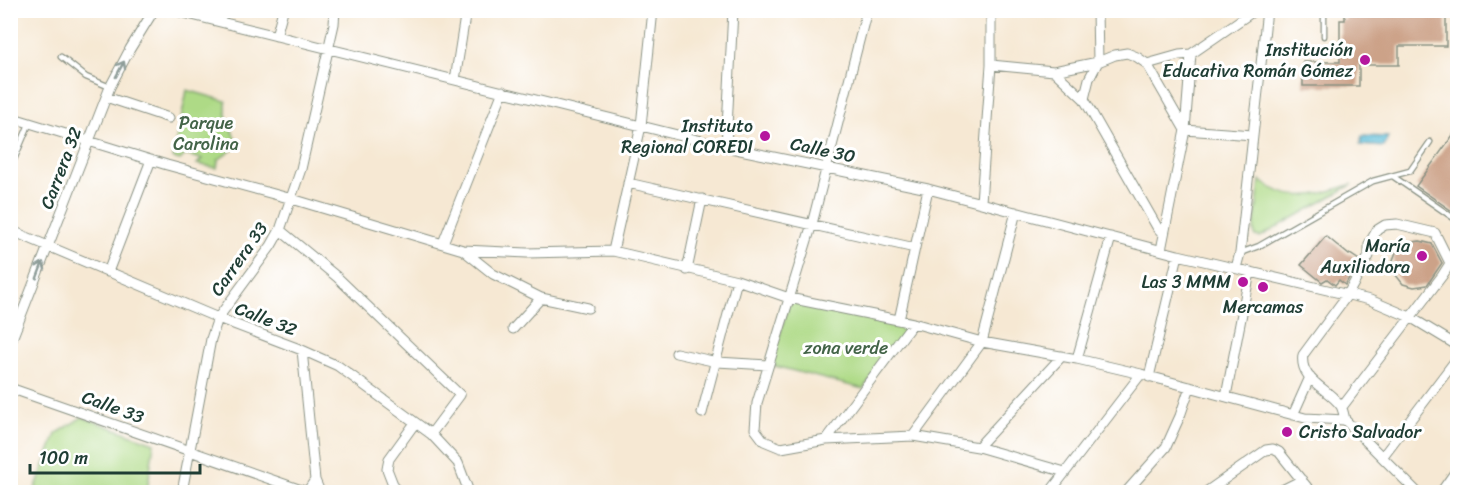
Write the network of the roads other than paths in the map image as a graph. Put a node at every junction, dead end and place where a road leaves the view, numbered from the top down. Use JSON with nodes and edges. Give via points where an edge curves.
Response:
{"nodes":[{"id":1,"x":154,"y":10,"type":"edge"},
{"id":2,"x":172,"y":10,"type":"edge"},
{"id":3,"x":283,"y":10,"type":"edge"},
{"id":4,"x":335,"y":10,"type":"edge"},
{"id":5,"x":466,"y":10,"type":"edge"},
{"id":6,"x":653,"y":10,"type":"edge"},
{"id":7,"x":733,"y":10,"type":"edge"},
{"id":8,"x":867,"y":10,"type":"edge"},
{"id":9,"x":992,"y":10,"type":"edge"},
{"id":10,"x":1097,"y":10,"type":"edge"},
{"id":11,"x":1255,"y":10,"type":"edge"},
{"id":12,"x":1267,"y":10,"type":"edge"},
{"id":13,"x":1318,"y":10,"type":"edge"},
{"id":14,"x":276,"y":36,"type":"junction"},
{"id":15,"x":1324,"y":36,"type":"dead end"},
{"id":16,"x":327,"y":48,"type":"junction"},
{"id":17,"x":1191,"y":54,"type":"junction"},
{"id":18,"x":61,"y":57,"type":"dead end"},
{"id":19,"x":1098,"y":62,"type":"junction"},
{"id":20,"x":1147,"y":64,"type":"junction"},
{"id":21,"x":991,"y":65,"type":"junction"},
{"id":22,"x":1054,"y":71,"type":"junction"},
{"id":23,"x":454,"y":80,"type":"junction"},
{"id":24,"x":110,"y":87,"type":"junction"},
{"id":25,"x":503,"y":91,"type":"junction"},
{"id":26,"x":106,"y":97,"type":"junction"},
{"id":27,"x":1084,"y":99,"type":"junction"},
{"id":28,"x":10,"y":117,"type":"edge"},
{"id":29,"x":169,"y":118,"type":"dead end"},
{"id":30,"x":30,"y":122,"type":"junction"},
{"id":31,"x":640,"y":126,"type":"junction"},
{"id":32,"x":1185,"y":130,"type":"junction"},
{"id":33,"x":1253,"y":135,"type":"junction"},
{"id":34,"x":89,"y":140,"type":"junction"},
{"id":35,"x":1431,"y":142,"type":"dead end"},
{"id":36,"x":726,"y":147,"type":"junction"},
{"id":37,"x":151,"y":160,"type":"junction"},
{"id":38,"x":826,"y":167,"type":"junction"},
{"id":39,"x":10,"y":168,"type":"edge"},
{"id":40,"x":1394,"y":177,"type":"junction"},
{"id":41,"x":628,"y":183,"type":"junction"},
{"id":42,"x":928,"y":189,"type":"junction"},
{"id":43,"x":292,"y":199,"type":"junction"},
{"id":44,"x":702,"y":199,"type":"junction"},
{"id":45,"x":981,"y":202,"type":"junction"},
{"id":46,"x":1016,"y":212,"type":"junction"},
{"id":47,"x":1458,"y":221,"type":"edge"},
{"id":48,"x":812,"y":224,"type":"junction"},
{"id":49,"x":10,"y":230,"type":"edge"},
{"id":50,"x":280,"y":230,"type":"junction"},
{"id":51,"x":1163,"y":234,"type":"junction"},
{"id":52,"x":1111,"y":237,"type":"junction"},
{"id":53,"x":443,"y":243,"type":"junction"},
{"id":54,"x":48,"y":248,"type":"junction"},
{"id":55,"x":915,"y":248,"type":"junction"},
{"id":56,"x":463,"y":250,"type":"junction"},
{"id":57,"x":1161,"y":250,"type":"junction"},
{"id":58,"x":613,"y":251,"type":"junction"},
{"id":59,"x":1458,"y":251,"type":"edge"},
{"id":60,"x":1240,"y":253,"type":"junction"},
{"id":61,"x":1178,"y":255,"type":"junction"},
{"id":62,"x":1450,"y":263,"type":"junction"},
{"id":63,"x":1236,"y":268,"type":"junction"},
{"id":64,"x":687,"y":270,"type":"junction"},
{"id":65,"x":108,"y":272,"type":"junction"},
{"id":66,"x":1250,"y":272,"type":"junction"},
{"id":67,"x":736,"y":280,"type":"junction"},
{"id":68,"x":1348,"y":294,"type":"junction"},
{"id":69,"x":541,"y":298,"type":"junction"},
{"id":70,"x":789,"y":298,"type":"junction"},
{"id":71,"x":588,"y":308,"type":"dead end"},
{"id":72,"x":1410,"y":317,"type":"junction"},
{"id":73,"x":218,"y":318,"type":"junction"},
{"id":74,"x":899,"y":320,"type":"junction"},
{"id":75,"x":913,"y":323,"type":"junction"},
{"id":76,"x":513,"y":329,"type":"dead end"},
{"id":77,"x":982,"y":342,"type":"junction"},
{"id":78,"x":10,"y":344,"type":"edge"},
{"id":79,"x":1458,"y":346,"type":"edge"},
{"id":80,"x":302,"y":350,"type":"junction"},
{"id":81,"x":676,"y":353,"type":"dead end"},
{"id":82,"x":1062,"y":356,"type":"junction"},
{"id":83,"x":1458,"y":357,"type":"edge"},
{"id":84,"x":1077,"y":359,"type":"junction"},
{"id":85,"x":717,"y":362,"type":"junction"},
{"id":86,"x":768,"y":365,"type":"junction"},
{"id":87,"x":1145,"y":375,"type":"junction"},
{"id":88,"x":1310,"y":377,"type":"junction"},
{"id":89,"x":1190,"y":387,"type":"junction"},
{"id":90,"x":10,"y":388,"type":"edge"},
{"id":91,"x":1226,"y":396,"type":"junction"},
{"id":92,"x":1342,"y":407,"type":"junction"},
{"id":93,"x":702,"y":413,"type":"dead end"},
{"id":94,"x":1293,"y":415,"type":"junction"},
{"id":95,"x":1345,"y":420,"type":"junction"},
{"id":96,"x":415,"y":423,"type":"junction"},
{"id":97,"x":430,"y":434,"type":"junction"},
{"id":98,"x":913,"y":436,"type":"junction"},
{"id":99,"x":826,"y":440,"type":"junction"},
{"id":100,"x":978,"y":447,"type":"junction"},
{"id":101,"x":188,"y":451,"type":"junction"},
{"id":102,"x":1383,"y":456,"type":"junction"},
{"id":103,"x":1458,"y":468,"type":"edge"},
{"id":104,"x":1065,"y":472,"type":"junction"},
{"id":105,"x":315,"y":480,"type":"junction"},
{"id":106,"x":1302,"y":480,"type":"junction"},
{"id":107,"x":182,"y":492,"type":"edge"},
{"id":108,"x":308,"y":492,"type":"edge"},
{"id":109,"x":320,"y":492,"type":"edge"},
{"id":110,"x":396,"y":492,"type":"edge"},
{"id":111,"x":468,"y":492,"type":"edge"},
{"id":112,"x":1050,"y":492,"type":"edge"},
{"id":113,"x":1126,"y":492,"type":"edge"},
{"id":114,"x":1206,"y":492,"type":"edge"},
{"id":115,"x":1278,"y":492,"type":"edge"},
{"id":116,"x":1311,"y":492,"type":"edge"},
{"id":117,"x":1417,"y":492,"type":"edge"},
{"id":118,"x":1441,"y":492,"type":"edge"}],
"edges":[{"from":24,"to":1,"type":"street","name":"Carrera 32","one_way":true},
{"from":2,"to":14,"type":"street","name":"Calle 30"},
{"from":3,"to":14,"type":"street"},
{"from":4,"to":16,"type":"street","name":"Carrera 33"},
{"from":5,"to":23,"type":"street"},
{"from":6,"to":31,"type":"street"},
{"from":7,"to":36,"type":"street"},
{"from":8,"to":38,"type":"street"},
{"from":9,"to":21,"type":"street"},
{"from":10,"to":19,"type":"street"},
{"from":11,"to":17,"type":"street"},
{"from":12,"to":33,"type":"street"},
{"from":13,"to":15,"type":"lane","via":[[1324,15]]},
{"from":14,"to":16,"type":"street","name":"Calle 30"},
{"from":16,"to":23,"type":"street","name":"Calle 30"},
{"from":16,"to":43,"type":"street","name":"Carrera 33"},
{"from":17,"to":20,"type":"street"},
{"from":17,"to":32,"type":"street"},
{"from":18,"to":24,"type":"lane","via":[[86,76]]},
{"from":19,"to":20,"type":"street","via":[[1127,53]]},
{"from":19,"to":22,"type":"street"},
{"from":19,"to":27,"type":"street"},
{"from":20,"to":32,"type":"street"},
{"from":21,"to":22,"type":"street"},
{"from":21,"to":45,"type":"street"},
{"from":22,"to":27,"type":"street"},
{"from":23,"to":25,"type":"street","name":"Calle 30"},
{"from":24,"to":26,"type":"street","name":"Carrera 32"},
{"from":25,"to":31,"type":"street","name":"Calle 30"},
{"from":25,"to":53,"type":"street"},
{"from":26,"to":29,"type":"street"},
{"from":26,"to":34,"type":"street","name":"Carrera 32"},
{"from":27,"to":51,"type":"street"},
{"from":28,"to":30,"type":"street"},
{"from":30,"to":34,"type":"street"},
{"from":30,"to":39,"type":"lane"},
{"from":31,"to":36,"type":"street","name":"Calle 30"},
{"from":31,"to":41,"type":"street"},
{"from":32,"to":33,"type":"street"},
{"from":32,"to":51,"type":"street"},
{"from":33,"to":60,"type":"street"},
{"from":34,"to":37,"type":"street"},
{"from":34,"to":54,"type":"street","name":"Carrera 32"},
{"from":35,"to":40,"type":"lane","via":[[1410,171]]},
{"from":36,"to":38,"type":"street","name":"Calle 30"},
{"from":37,"to":43,"type":"street"},
{"from":37,"to":65,"type":"street"},
{"from":38,"to":42,"type":"street","name":"Calle 30"},
{"from":38,"to":48,"type":"street"},
{"from":40,"to":47,"type":"lane"},
{"from":40,"to":60,"type":"lane","via":[[1373,181],[1260,246]]},
{"from":41,"to":44,"type":"street"},
{"from":41,"to":58,"type":"street"},
{"from":42,"to":45,"type":"street","name":"Calle 30"},
{"from":42,"to":55,"type":"street"},
{"from":43,"to":50,"type":"street","name":"Carrera 33"},
{"from":43,"to":53,"type":"street"},
{"from":44,"to":48,"type":"street"},
{"from":44,"to":64,"type":"street"},
{"from":45,"to":46,"type":"street","name":"Calle 30"},
{"from":46,"to":52,"type":"street","name":"Calle 30"},
{"from":46,"to":77,"type":"street"},
{"from":48,"to":55,"type":"street"},
{"from":48,"to":70,"type":"street"},
{"from":49,"to":54,"type":"street","name":"Calle 32"},
{"from":50,"to":73,"type":"street","name":"Carrera 33"},
{"from":50,"to":97,"type":"street","via":[[337,277],[460,394]]},
{"from":51,"to":57,"type":"street"},
{"from":52,"to":57,"type":"street","name":"Calle 30"},
{"from":52,"to":84,"type":"street"},
{"from":53,"to":56,"type":"street"},
{"from":54,"to":65,"type":"street","name":"Calle 32"},
{"from":78,"to":54,"type":"street","name":"Carrera 32","one_way":true},
{"from":55,"to":74,"type":"street"},
{"from":56,"to":58,"type":"street"},
{"from":56,"to":69,"type":"street","via":[[493,274]]},
{"from":57,"to":61,"type":"street","name":"Calle 30"},
{"from":58,"to":64,"type":"street"},
{"from":59,"to":62,"type":"street"},
{"from":60,"to":63,"type":"street"},
{"from":61,"to":63,"type":"street","name":"Calle 30"},
{"from":61,"to":87,"type":"street"},
{"from":62,"to":68,"type":"street","via":[[1434,233],[1397,224],[1384,225],[1377,230],[1369,256]]},
{"from":62,"to":72,"type":"street"},
{"from":63,"to":66,"type":"street","name":"Calle 30"},
{"from":64,"to":67,"type":"street"},
{"from":65,"to":73,"type":"street","name":"Calle 32"},
{"from":66,"to":68,"type":"street","name":"Calle 30"},
{"from":66,"to":91,"type":"street"},
{"from":67,"to":70,"type":"street"},
{"from":67,"to":85,"type":"street"},
{"from":68,"to":72,"type":"street","name":"Calle 30"},
{"from":68,"to":88,"type":"street","via":[[1303,355],[1302,364]]},
{"from":69,"to":71,"type":"street"},
{"from":69,"to":76,"type":"street"},
{"from":70,"to":74,"type":"street"},
{"from":70,"to":86,"type":"street"},
{"from":72,"to":79,"type":"street","name":"Calle 30"},
{"from":72,"to":92,"type":"street"},
{"from":73,"to":80,"type":"street","name":"Calle 32"},
{"from":73,"to":101,"type":"street","name":"Carrera 33"},
{"from":74,"to":75,"type":"street"},
{"from":75,"to":77,"type":"street"},
{"from":75,"to":99,"type":"street"},
{"from":77,"to":82,"type":"street"},
{"from":77,"to":98,"type":"street"},
{"from":80,"to":96,"type":"street","name":"Calle 32","via":[[338,366]]},
{"from":80,"to":105,"type":"street"},
{"from":81,"to":85,"type":"street"},
{"from":82,"to":84,"type":"street"},
{"from":82,"to":100,"type":"street"},
{"from":83,"to":102,"type":"street"},
{"from":84,"to":87,"type":"street"},
{"from":85,"to":86,"type":"street"},
{"from":85,"to":93,"type":"street"},
{"from":86,"to":99,"type":"street","via":[[755,429],[764,441],[781,448]]},
{"from":87,"to":89,"type":"street"},
{"from":87,"to":104,"type":"street"},
{"from":88,"to":92,"type":"street"},
{"from":88,"to":94,"type":"street"},
{"from":89,"to":91,"type":"street"},
{"from":89,"to":113,"type":"street","via":[[1166,447]]},
{"from":90,"to":101,"type":"street","name":"Calle 33"},
{"from":91,"to":94,"type":"street"},
{"from":92,"to":95,"type":"street"},
{"from":94,"to":95,"type":"street"},
{"from":95,"to":102,"type":"street"},
{"from":96,"to":97,"type":"street","name":"Calle 32"},
{"from":96,"to":110,"type":"street","via":[[389,459],[387,469]]},
{"from":97,"to":111,"type":"street","name":"Calle 32","via":[[458,463]]},
{"from":98,"to":99,"type":"street"},
{"from":98,"to":100,"type":"street"},
{"from":100,"to":104,"type":"street"},
{"from":101,"to":107,"type":"street","name":"Carrera 33"},
{"from":101,"to":108,"type":"street","name":"Calle 33"},
{"from":102,"to":117,"type":"street"},
{"from":103,"to":118,"type":"street"},
{"from":104,"to":112,"type":"street"},
{"from":105,"to":108,"type":"street"},
{"from":105,"to":109,"type":"street"},
{"from":106,"to":114,"type":"street","via":[[1273,449]]},
{"from":106,"to":115,"type":"street"},
{"from":106,"to":116,"type":"street"}]}
